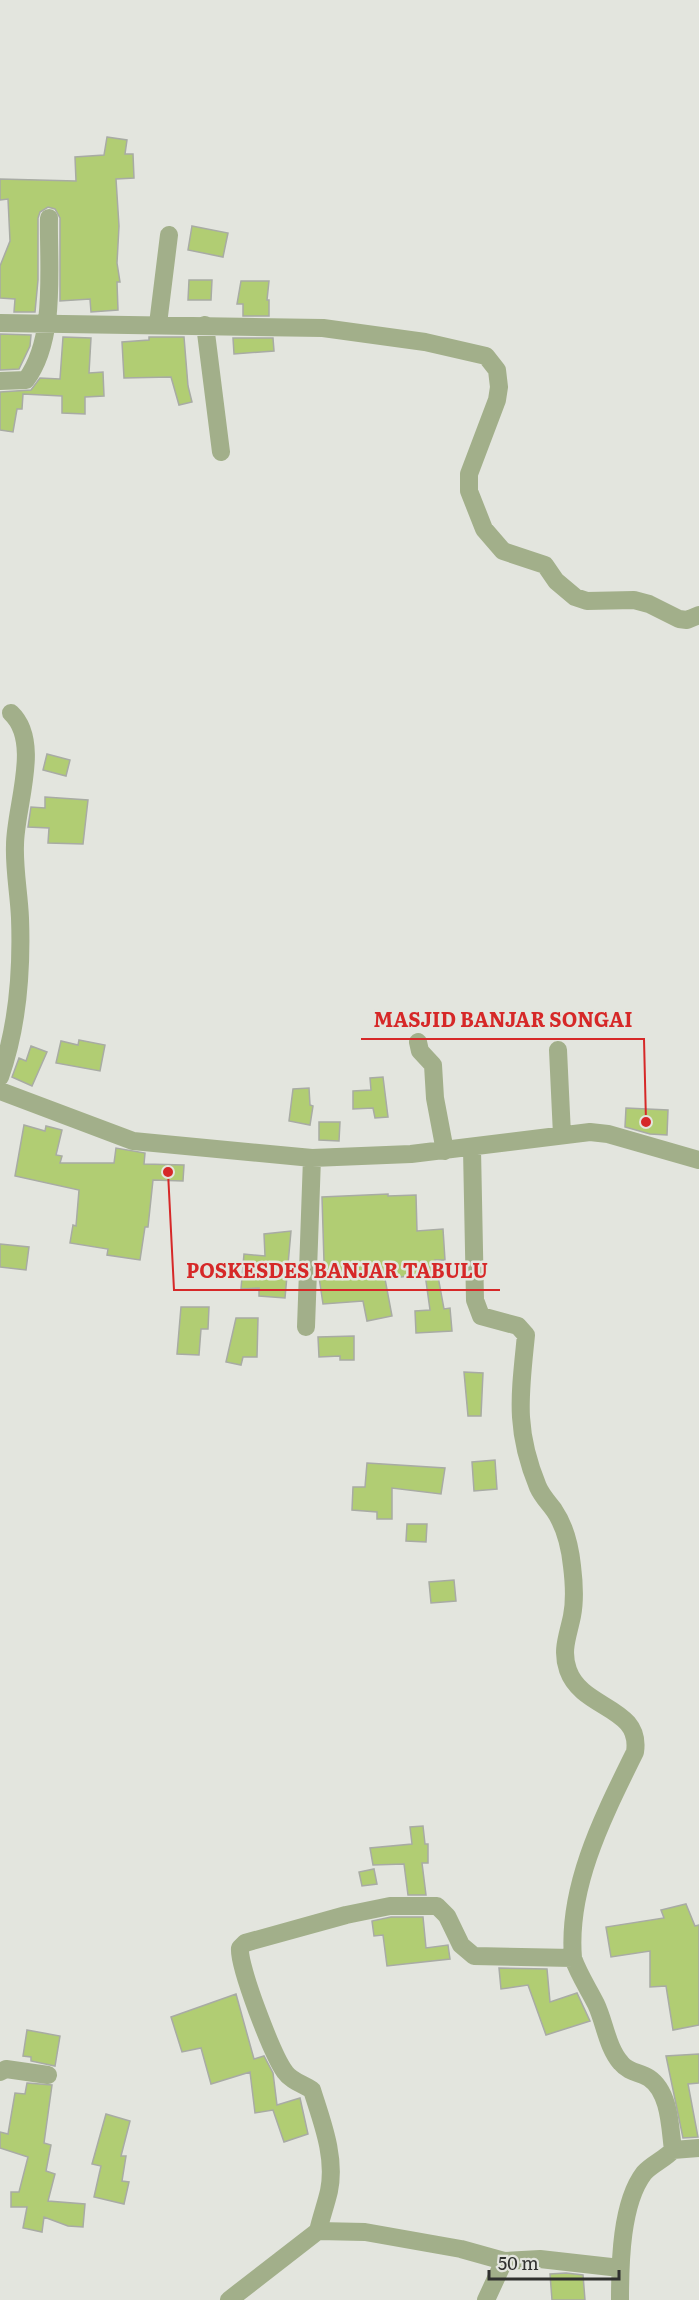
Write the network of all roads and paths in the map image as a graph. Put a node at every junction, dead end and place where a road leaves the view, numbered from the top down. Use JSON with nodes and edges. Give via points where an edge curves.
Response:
{"nodes":[{"id":1,"x":49,"y":218,"type":"dead end"},
{"id":2,"x":169,"y":235,"type":"dead end"},
{"id":3,"x":0,"y":323,"type":"edge"},
{"id":4,"x":158,"y":324,"type":"junction"},
{"id":5,"x":47,"y":325,"type":"junction"},
{"id":6,"x":205,"y":325,"type":"junction"},
{"id":7,"x":0,"y":381,"type":"edge"},
{"id":8,"x":221,"y":452,"type":"dead end"},
{"id":9,"x":699,"y":615,"type":"edge"},
{"id":10,"x":10,"y":713,"type":"dead end"},
{"id":11,"x":418,"y":1042,"type":"dead end"},
{"id":12,"x":558,"y":1050,"type":"dead end"},
{"id":13,"x":0,"y":1077,"type":"edge"},
{"id":14,"x":0,"y":1091,"type":"edge"},
{"id":15,"x":562,"y":1135,"type":"junction"},
{"id":16,"x":472,"y":1149,"type":"junction"},
{"id":17,"x":445,"y":1151,"type":"junction"},
{"id":18,"x":312,"y":1158,"type":"junction"},
{"id":19,"x":699,"y":1160,"type":"edge"},
{"id":20,"x":306,"y":1327,"type":"dead end"},
{"id":21,"x":573,"y":1958,"type":"junction"},
{"id":22,"x":0,"y":2072,"type":"edge"},
{"id":23,"x":48,"y":2075,"type":"dead end"},
{"id":24,"x":699,"y":2148,"type":"edge"},
{"id":25,"x":673,"y":2150,"type":"junction"},
{"id":26,"x":318,"y":2231,"type":"junction"},
{"id":27,"x":504,"y":2260,"type":"junction"},
{"id":28,"x":620,"y":2268,"type":"junction"},
{"id":29,"x":229,"y":2300,"type":"edge"},
{"id":30,"x":486,"y":2300,"type":"edge"},
{"id":31,"x":620,"y":2300,"type":"edge"}],
"edges":[{"from":1,"to":5,"type":"street"},
{"from":2,"to":4,"type":"street"},
{"from":3,"to":5,"type":"street"},
{"from":4,"to":5,"type":"street"},
{"from":4,"to":6,"type":"street"},
{"from":5,"to":7,"type":"street","via":[[32,373],[26,380]]},
{"from":6,"to":8,"type":"street"},
{"from":6,"to":9,"type":"street","via":[[323,328],[425,342],[486,356],[497,370],[499,387],[469,474],[469,491],[484,529],[503,551],[545,565],[575,597],[587,601],[634,600],[679,619]]},
{"from":10,"to":13,"type":"street","via":[[19,721],[24,734],[23,787],[15,844],[20,921],[17,1017]]},
{"from":11,"to":17,"type":"street","via":[[420,1051],[433,1065]]},
{"from":12,"to":15,"type":"street"},
{"from":14,"to":18,"type":"street","via":[[133,1141]]},
{"from":15,"to":16,"type":"street"},
{"from":15,"to":19,"type":"street","via":[[608,1134]]},
{"from":16,"to":17,"type":"street"},
{"from":16,"to":21,"type":"street","via":[[475,1300],[481,1316],[518,1326],[526,1335],[520,1427],[536,1482],[555,1511],[569,1547],[573,1597],[564,1657],[573,1684],[623,1717],[636,1742],[594,1838],[571,1934]]},
{"from":17,"to":18,"type":"street"},
{"from":18,"to":20,"type":"street"},
{"from":21,"to":25,"type":"street","via":[[621,2064],[645,2075],[659,2088],[667,2109]]},
{"from":21,"to":26,"type":"street","via":[[474,1956],[461,1945],[443,1910],[430,1906],[390,1906],[346,1915],[242,1945],[240,1953],[246,1976],[277,2060],[286,2075],[312,2090],[324,2131],[330,2189]]},
{"from":22,"to":23,"type":"street","via":[[6,2069]]},
{"from":24,"to":25,"type":"street"},
{"from":25,"to":28,"type":"street","via":[[644,2174],[628,2208]]},
{"from":26,"to":27,"type":"street","via":[[365,2232],[411,2239]]},
{"from":26,"to":29,"type":"street"},
{"from":27,"to":28,"type":"street","via":[[540,2259]]},
{"from":27,"to":30,"type":"street"},
{"from":28,"to":31,"type":"street"}]}
